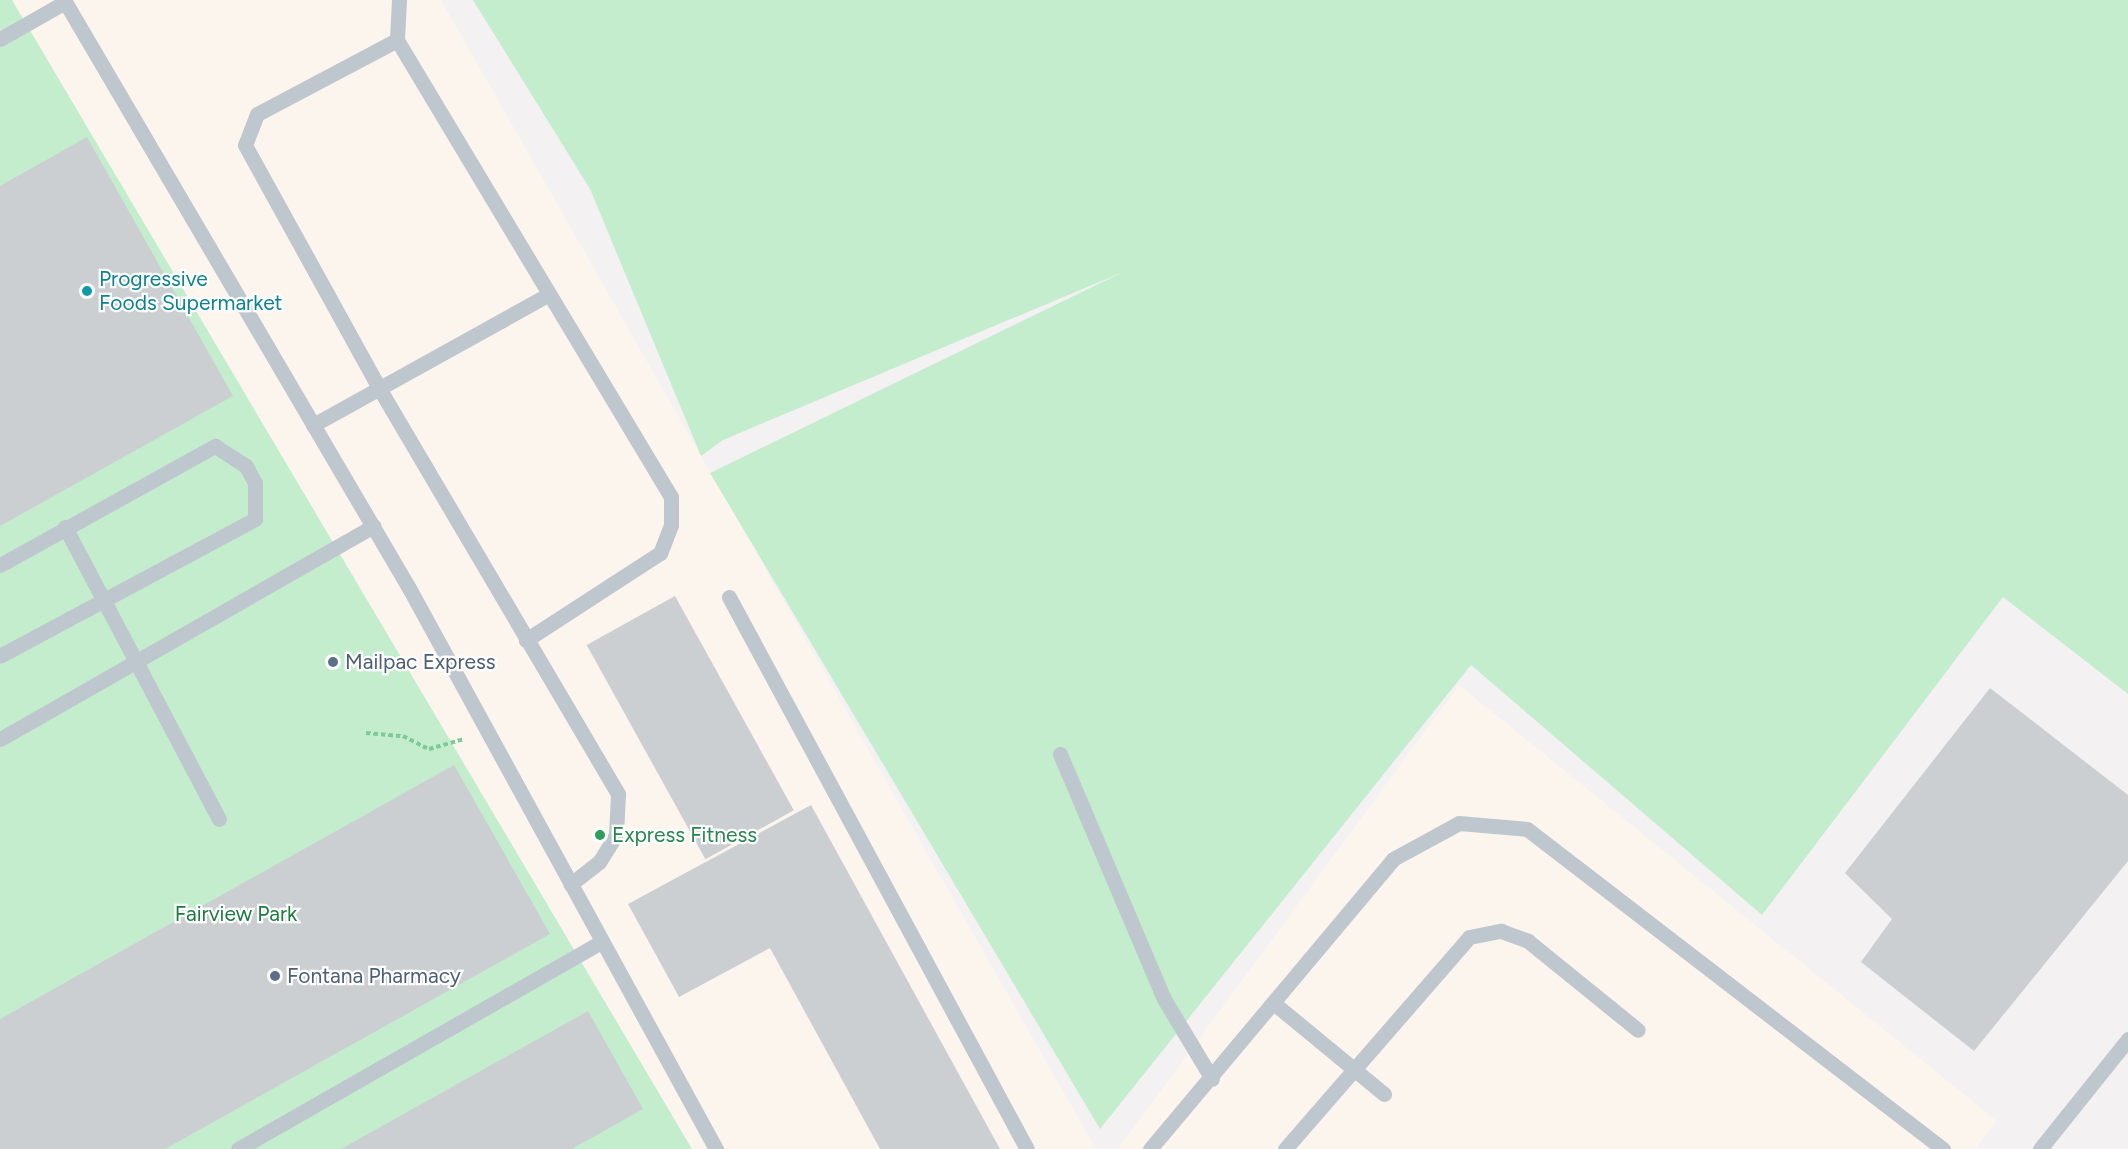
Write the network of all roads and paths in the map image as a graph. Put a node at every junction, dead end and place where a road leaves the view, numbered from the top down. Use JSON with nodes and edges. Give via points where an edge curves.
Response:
{"nodes":[{"id":1,"x":399,"y":0,"type":"edge"},
{"id":2,"x":64,"y":1,"type":"edge"},
{"id":3,"x":0,"y":39,"type":"edge"},
{"id":4,"x":397,"y":40,"type":"junction"},
{"id":5,"x":546,"y":296,"type":"junction"},
{"id":6,"x":379,"y":388,"type":"junction"},
{"id":7,"x":313,"y":425,"type":"junction"},
{"id":8,"x":66,"y":526,"type":"junction"},
{"id":9,"x":373,"y":526,"type":"junction"},
{"id":10,"x":0,"y":565,"type":"edge"},
{"id":11,"x":103,"y":597,"type":"junction"},
{"id":12,"x":729,"y":597,"type":"dead end"},
{"id":13,"x":526,"y":640,"type":"junction"},
{"id":14,"x":0,"y":656,"type":"edge"},
{"id":15,"x":137,"y":662,"type":"junction"},
{"id":16,"x":487,"y":732,"type":"junction"},
{"id":17,"x":366,"y":733,"type":"dead end"},
{"id":18,"x":0,"y":739,"type":"edge"},
{"id":19,"x":1060,"y":754,"type":"dead end"},
{"id":20,"x":219,"y":819,"type":"dead end"},
{"id":21,"x":571,"y":884,"type":"junction"},
{"id":22,"x":602,"y":941,"type":"junction"},
{"id":23,"x":1276,"y":1005,"type":"junction"},
{"id":24,"x":1638,"y":1030,"type":"dead end"},
{"id":25,"x":2128,"y":1039,"type":"edge"},
{"id":26,"x":1356,"y":1071,"type":"junction"},
{"id":27,"x":1212,"y":1079,"type":"junction"},
{"id":28,"x":1384,"y":1094,"type":"dead end"},
{"id":29,"x":238,"y":1149,"type":"edge"},
{"id":30,"x":716,"y":1149,"type":"edge"},
{"id":31,"x":1027,"y":1149,"type":"edge"},
{"id":32,"x":1150,"y":1149,"type":"edge"},
{"id":33,"x":1285,"y":1149,"type":"edge"},
{"id":34,"x":1943,"y":1149,"type":"edge"},
{"id":35,"x":2040,"y":1149,"type":"edge"}],
"edges":[{"from":1,"to":4,"type":"lane"},
{"from":2,"to":3,"type":"lane"},
{"from":2,"to":7,"type":"lane"},
{"from":4,"to":5,"type":"lane"},
{"from":4,"to":6,"type":"lane","via":[[257,114],[245,145]]},
{"from":5,"to":6,"type":"lane"},
{"from":5,"to":13,"type":"lane","via":[[671,497],[671,525],[660,553]]},
{"from":6,"to":7,"type":"lane"},
{"from":6,"to":13,"type":"lane"},
{"from":7,"to":9,"type":"lane"},
{"from":8,"to":10,"type":"lane"},
{"from":8,"to":11,"type":"lane"},
{"from":8,"to":11,"type":"lane","via":[[215,446],[246,466],[255,483],[255,519]]},
{"from":9,"to":15,"type":"lane"},
{"from":9,"to":16,"type":"lane"},
{"from":11,"to":14,"type":"lane"},
{"from":11,"to":15,"type":"lane"},
{"from":12,"to":31,"type":"lane"},
{"from":13,"to":21,"type":"lane","via":[[618,794],[616,835],[599,862]]},
{"from":15,"to":18,"type":"lane"},
{"from":15,"to":20,"type":"lane"},
{"from":16,"to":17,"type":"path","via":[[429,749],[403,736]]},
{"from":16,"to":21,"type":"lane"},
{"from":19,"to":27,"type":"lane","via":[[1164,999]]},
{"from":21,"to":22,"type":"lane"},
{"from":22,"to":29,"type":"lane"},
{"from":22,"to":30,"type":"lane"},
{"from":23,"to":26,"type":"lane"},
{"from":23,"to":27,"type":"lane"},
{"from":23,"to":34,"type":"lane","via":[[1394,859],[1459,823],[1527,829]]},
{"from":24,"to":26,"type":"lane","via":[[1528,941],[1501,931],[1469,937]]},
{"from":25,"to":35,"type":"lane"},
{"from":26,"to":28,"type":"lane"},
{"from":26,"to":33,"type":"lane"},
{"from":27,"to":32,"type":"lane"}]}
